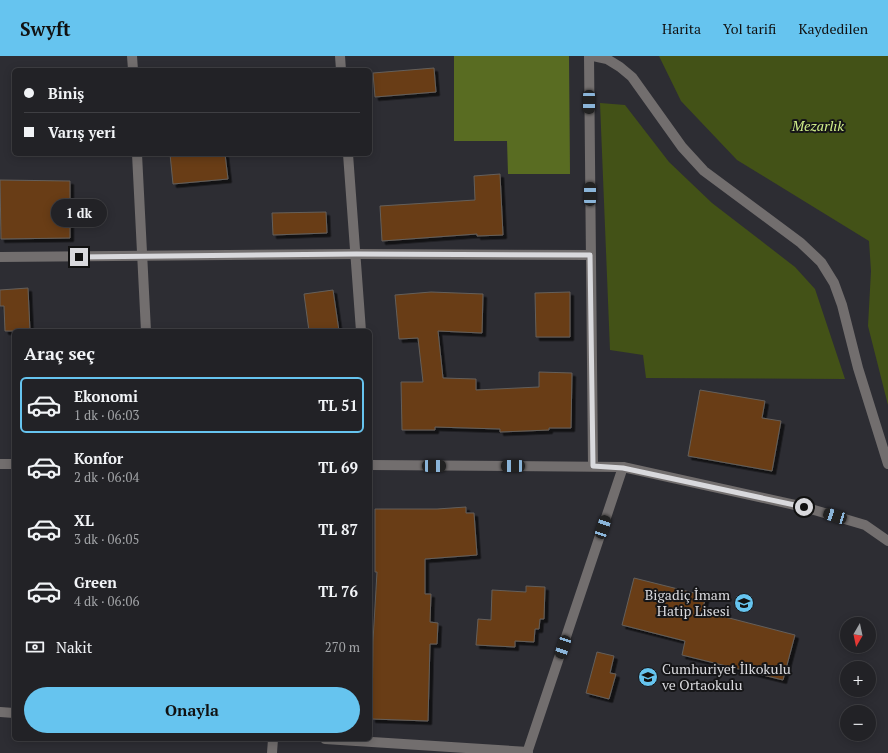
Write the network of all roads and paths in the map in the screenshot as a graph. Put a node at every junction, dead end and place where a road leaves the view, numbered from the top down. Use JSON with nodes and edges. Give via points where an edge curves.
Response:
{"nodes":[{"id":1,"x":132,"y":56,"type":"edge"},
{"id":2,"x":340,"y":56,"type":"edge"},
{"id":3,"x":589,"y":56,"type":"edge"},
{"id":4,"x":593,"y":56,"type":"edge"},
{"id":5,"x":133,"y":68,"type":"edge"},
{"id":6,"x":341,"y":68,"type":"edge"},
{"id":7,"x":137,"y":156,"type":"edge"},
{"id":8,"x":348,"y":156,"type":"edge"},
{"id":9,"x":356,"y":254,"type":"junction"},
{"id":10,"x":590,"y":255,"type":"junction"},
{"id":11,"x":142,"y":257,"type":"junction"},
{"id":12,"x":0,"y":258,"type":"edge"},
{"id":13,"x":146,"y":329,"type":"edge"},
{"id":14,"x":361,"y":329,"type":"edge"},
{"id":15,"x":0,"y":464,"type":"edge"},
{"id":16,"x":12,"y":464,"type":"edge"},
{"id":17,"x":888,"y":464,"type":"edge"},
{"id":18,"x":372,"y":465,"type":"edge"},
{"id":19,"x":593,"y":466,"type":"junction"},
{"id":20,"x":623,"y":468,"type":"junction"},
{"id":21,"x":888,"y":541,"type":"edge"},
{"id":22,"x":0,"y":712,"type":"edge"},
{"id":23,"x":12,"y":714,"type":"edge"},
{"id":24,"x":273,"y":741,"type":"edge"},
{"id":25,"x":354,"y":741,"type":"edge"},
{"id":26,"x":272,"y":753,"type":"edge"},
{"id":27,"x":528,"y":753,"type":"edge"}],
"edges":[{"from":1,"to":5,"type":"street"},
{"from":2,"to":6,"type":"street"},
{"from":3,"to":10,"type":"street"},
{"from":4,"to":17,"type":"street","via":[[607,59],[632,77],[682,147],[704,171],[801,243],[821,262],[834,283],[842,305],[860,376]]},
{"from":7,"to":11,"type":"street"},
{"from":8,"to":9,"type":"street"},
{"from":9,"to":10,"type":"street"},
{"from":9,"to":11,"type":"street"},
{"from":9,"to":14,"type":"street"},
{"from":10,"to":19,"type":"street"},
{"from":11,"to":12,"type":"street"},
{"from":11,"to":13,"type":"street"},
{"from":15,"to":16,"type":"street"},
{"from":18,"to":19,"type":"street"},
{"from":19,"to":20,"type":"street"},
{"from":20,"to":21,"type":"street","via":[[804,507],[865,525]]},
{"from":20,"to":27,"type":"street"},
{"from":22,"to":23,"type":"street"},
{"from":24,"to":26,"type":"street"},
{"from":25,"to":27,"type":"street"}]}
